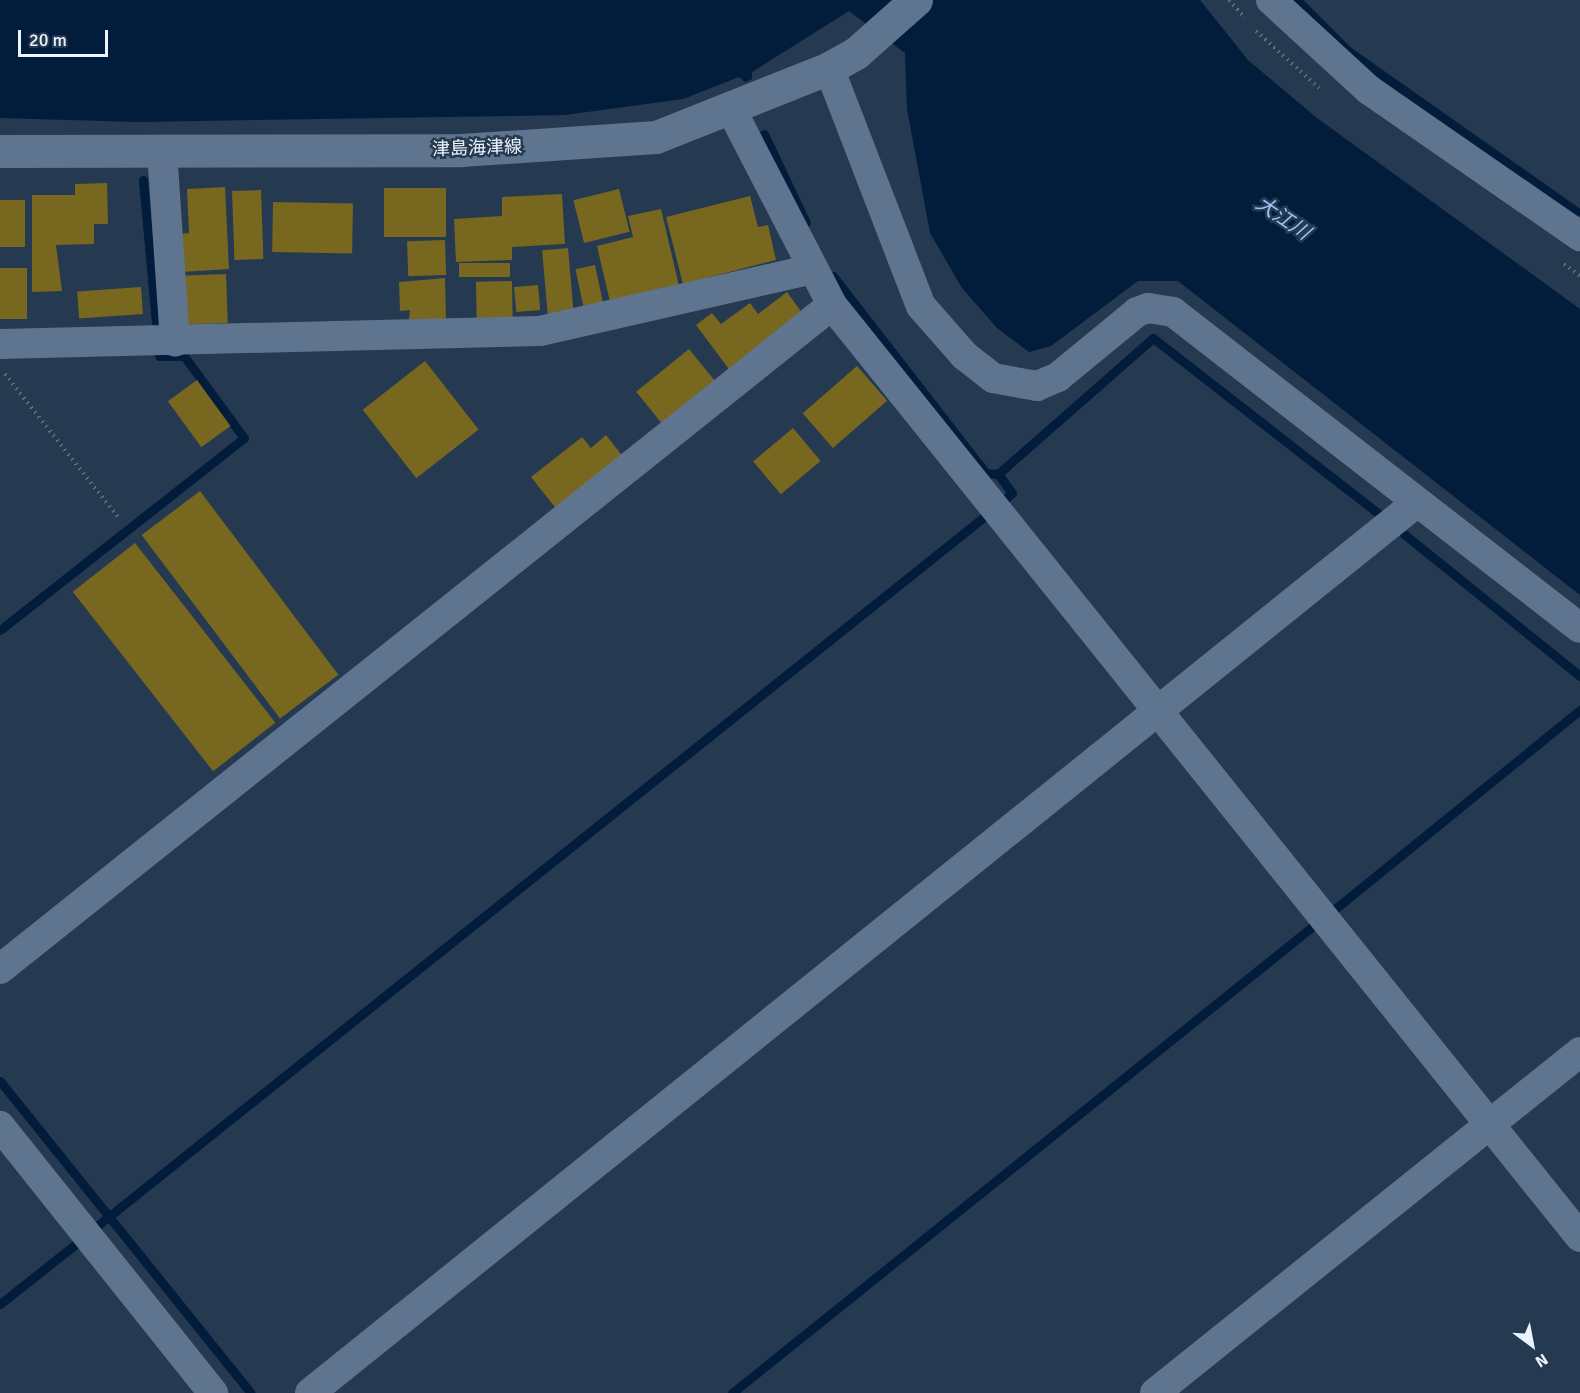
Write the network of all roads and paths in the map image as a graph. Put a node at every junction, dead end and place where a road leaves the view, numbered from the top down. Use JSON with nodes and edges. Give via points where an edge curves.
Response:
{"nodes":[{"id":1,"x":916,"y":0,"type":"edge"},
{"id":2,"x":1271,"y":0,"type":"edge"},
{"id":3,"x":843,"y":60,"type":"junction"},
{"id":4,"x":732,"y":111,"type":"junction"},
{"id":5,"x":0,"y":151,"type":"edge"},
{"id":6,"x":162,"y":151,"type":"junction"},
{"id":7,"x":1578,"y":231,"type":"edge"},
{"id":8,"x":810,"y":270,"type":"junction"},
{"id":9,"x":832,"y":305,"type":"junction"},
{"id":10,"x":175,"y":342,"type":"junction"},
{"id":11,"x":0,"y":344,"type":"edge"},
{"id":12,"x":0,"y":368,"type":"edge"},
{"id":13,"x":1416,"y":503,"type":"junction"},
{"id":14,"x":118,"y":517,"type":"dead end"},
{"id":15,"x":1580,"y":628,"type":"edge"},
{"id":16,"x":1160,"y":714,"type":"junction"},
{"id":17,"x":0,"y":969,"type":"edge"},
{"id":18,"x":1580,"y":1052,"type":"edge"},
{"id":19,"x":1490,"y":1125,"type":"junction"},
{"id":20,"x":0,"y":1126,"type":"edge"},
{"id":21,"x":1580,"y":1237,"type":"edge"},
{"id":22,"x":213,"y":1393,"type":"edge"},
{"id":23,"x":310,"y":1393,"type":"edge"},
{"id":24,"x":1155,"y":1393,"type":"edge"}],
"edges":[{"from":1,"to":3,"type":"main road","name":"津島海津線"},
{"from":2,"to":7,"type":"street","via":[[1368,90]]},
{"from":3,"to":4,"type":"main road","name":"津島海津線"},
{"from":3,"to":13,"type":"street","via":[[921,306],[965,356],[993,378],[1037,386],[1058,377],[1137,312],[1148,308],[1173,312]]},
{"from":4,"to":6,"type":"main road","name":"津島海津線","via":[[656,137],[573,145]]},
{"from":4,"to":8,"type":"street"},
{"from":5,"to":6,"type":"main road","name":"津島海津線"},
{"from":6,"to":10,"type":"street"},
{"from":8,"to":9,"type":"street"},
{"from":8,"to":10,"type":"street","via":[[540,330]]},
{"from":9,"to":16,"type":"street"},
{"from":9,"to":17,"type":"street"},
{"from":10,"to":11,"type":"street"},
{"from":12,"to":14,"type":"path"},
{"from":13,"to":15,"type":"street"},
{"from":13,"to":16,"type":"street"},
{"from":16,"to":19,"type":"street"},
{"from":16,"to":23,"type":"street"},
{"from":18,"to":19,"type":"street"},
{"from":19,"to":21,"type":"street"},
{"from":19,"to":24,"type":"street"},
{"from":20,"to":22,"type":"street"}]}
